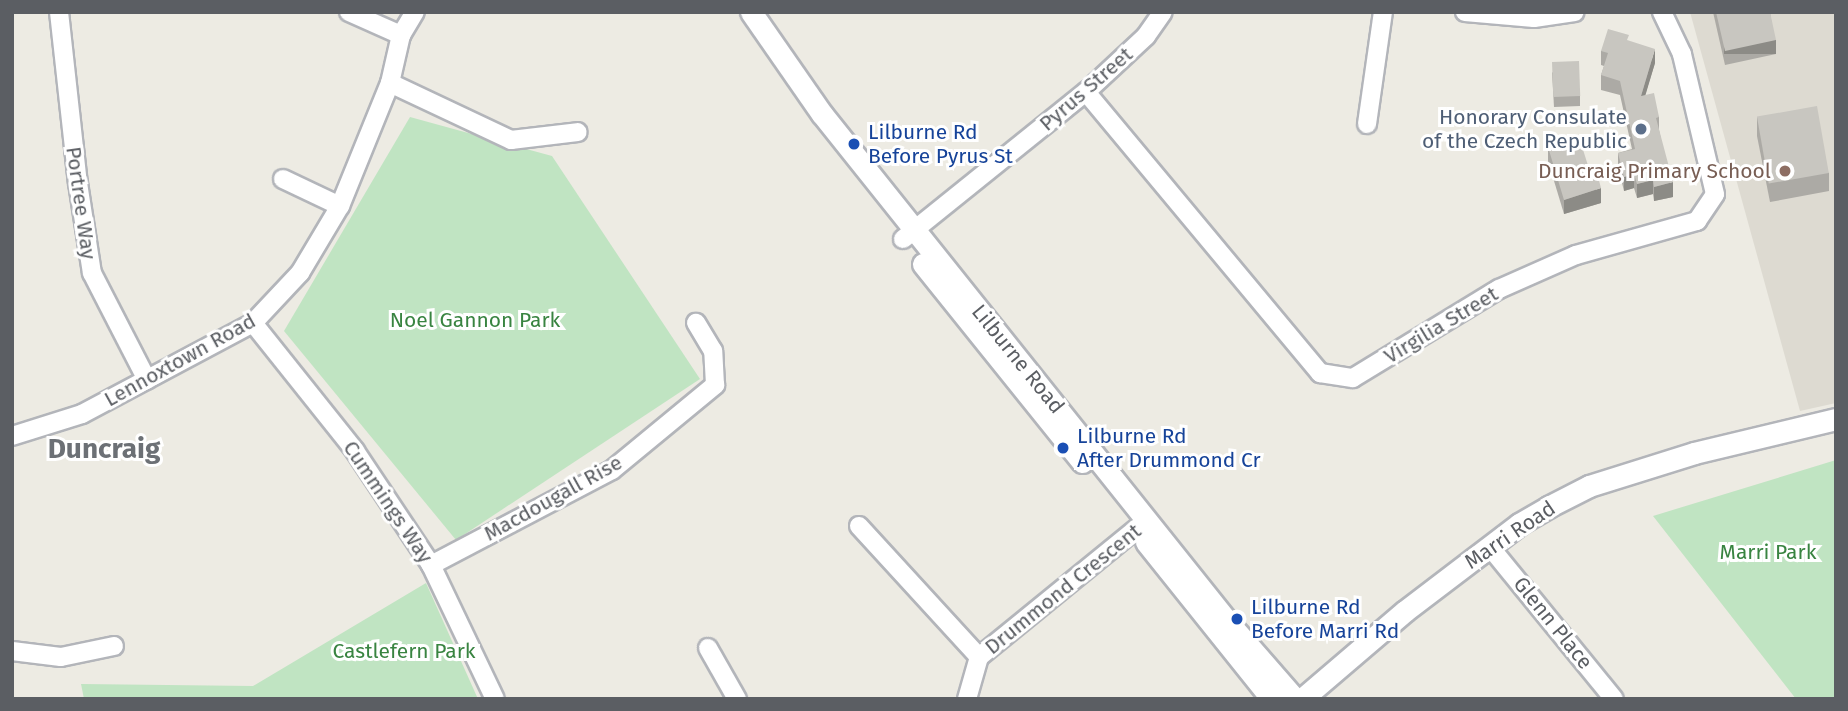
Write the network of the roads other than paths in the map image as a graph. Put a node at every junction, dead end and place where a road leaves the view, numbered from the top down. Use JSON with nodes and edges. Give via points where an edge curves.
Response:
{"nodes":[{"id":1,"x":59,"y":12,"type":"edge"},
{"id":2,"x":349,"y":12,"type":"edge"},
{"id":3,"x":415,"y":12,"type":"edge"},
{"id":4,"x":736,"y":12,"type":"edge"},
{"id":5,"x":751,"y":12,"type":"edge"},
{"id":6,"x":1163,"y":12,"type":"edge"},
{"id":7,"x":1384,"y":12,"type":"edge"},
{"id":8,"x":1465,"y":12,"type":"edge"},
{"id":9,"x":1574,"y":12,"type":"edge"},
{"id":10,"x":1662,"y":12,"type":"edge"},
{"id":11,"x":401,"y":35,"type":"junction"},
{"id":12,"x":390,"y":83,"type":"junction"},
{"id":13,"x":1086,"y":92,"type":"junction"},
{"id":14,"x":1367,"y":124,"type":"dead end"},
{"id":15,"x":578,"y":132,"type":"dead end"},
{"id":16,"x":283,"y":178,"type":"dead end"},
{"id":17,"x":340,"y":206,"type":"junction"},
{"id":18,"x":909,"y":235,"type":"junction"},
{"id":19,"x":253,"y":323,"type":"junction"},
{"id":20,"x":696,"y":323,"type":"dead end"},
{"id":21,"x":147,"y":380,"type":"junction"},
{"id":22,"x":1836,"y":419,"type":"edge"},
{"id":23,"x":12,"y":436,"type":"edge"},
{"id":24,"x":1141,"y":524,"type":"junction"},
{"id":25,"x":859,"y":526,"type":"dead end"},
{"id":26,"x":1490,"y":547,"type":"junction"},
{"id":27,"x":431,"y":565,"type":"junction"},
{"id":28,"x":114,"y":646,"type":"dead end"},
{"id":29,"x":708,"y":648,"type":"dead end"},
{"id":30,"x":12,"y":652,"type":"edge"},
{"id":31,"x":979,"y":657,"type":"junction"},
{"id":32,"x":495,"y":699,"type":"edge"},
{"id":33,"x":737,"y":699,"type":"edge"},
{"id":34,"x":967,"y":699,"type":"edge"},
{"id":35,"x":1272,"y":699,"type":"edge"},
{"id":36,"x":1295,"y":699,"type":"edge"},
{"id":37,"x":1302,"y":699,"type":"edge"},
{"id":38,"x":1614,"y":699,"type":"edge"}],
"edges":[{"from":1,"to":21,"type":"street","name":"Portree Way","via":[[92,273]]},
{"from":2,"to":11,"type":"street"},
{"from":3,"to":11,"type":"street","name":"Lennoxtown Road"},
{"from":4,"to":18,"type":"street","name":"Lilburne Road","via":[[804,112]]},
{"from":5,"to":18,"type":"street","name":"Lilburne Road"},
{"from":6,"to":13,"type":"street","name":"Pyrus Street","via":[[1146,36]]},
{"from":7,"to":14,"type":"street"},
{"from":8,"to":9,"type":"street","via":[[1534,18]]},
{"from":10,"to":13,"type":"street","name":"Virgilia Street","via":[[1682,54],[1715,194],[1697,221],[1576,255],[1499,289],[1353,378],[1320,373]]},
{"from":11,"to":12,"type":"street","name":"Lennoxtown Road"},
{"from":12,"to":15,"type":"street","via":[[511,140]]},
{"from":12,"to":17,"type":"street","name":"Lennoxtown Road"},
{"from":13,"to":18,"type":"street","name":"Pyrus Street"},
{"from":16,"to":17,"type":"street"},
{"from":17,"to":19,"type":"street","name":"Lennoxtown Road","via":[[300,272]]},
{"from":18,"to":24,"type":"street","name":"Lilburne Road"},
{"from":19,"to":21,"type":"street","name":"Lennoxtown Road"},
{"from":19,"to":27,"type":"street","name":"Cummings Way","via":[[355,451]]},
{"from":20,"to":27,"type":"street","name":"Macdougall Rise","via":[[713,351],[715,385],[612,470]]},
{"from":21,"to":23,"type":"street","name":"Lennoxtown Road","via":[[82,414]]},
{"from":22,"to":26,"type":"street","name":"Marri Road","via":[[1694,453],[1589,486],[1519,524]]},
{"from":24,"to":31,"type":"street","name":"Drummond Crescent"},
{"from":24,"to":35,"type":"street","name":"Lilburne Road"},
{"from":24,"to":36,"type":"street","name":"Lilburne Road"},
{"from":25,"to":31,"type":"street"},
{"from":26,"to":37,"type":"street","name":"Marri Road","via":[[1372,637]]},
{"from":26,"to":38,"type":"street","name":"Glenn Place"},
{"from":27,"to":32,"type":"street","name":"Cummings Way"},
{"from":28,"to":30,"type":"street","via":[[61,657]]},
{"from":29,"to":33,"type":"street"},
{"from":31,"to":34,"type":"street","name":"Drummond Crescent"}]}
